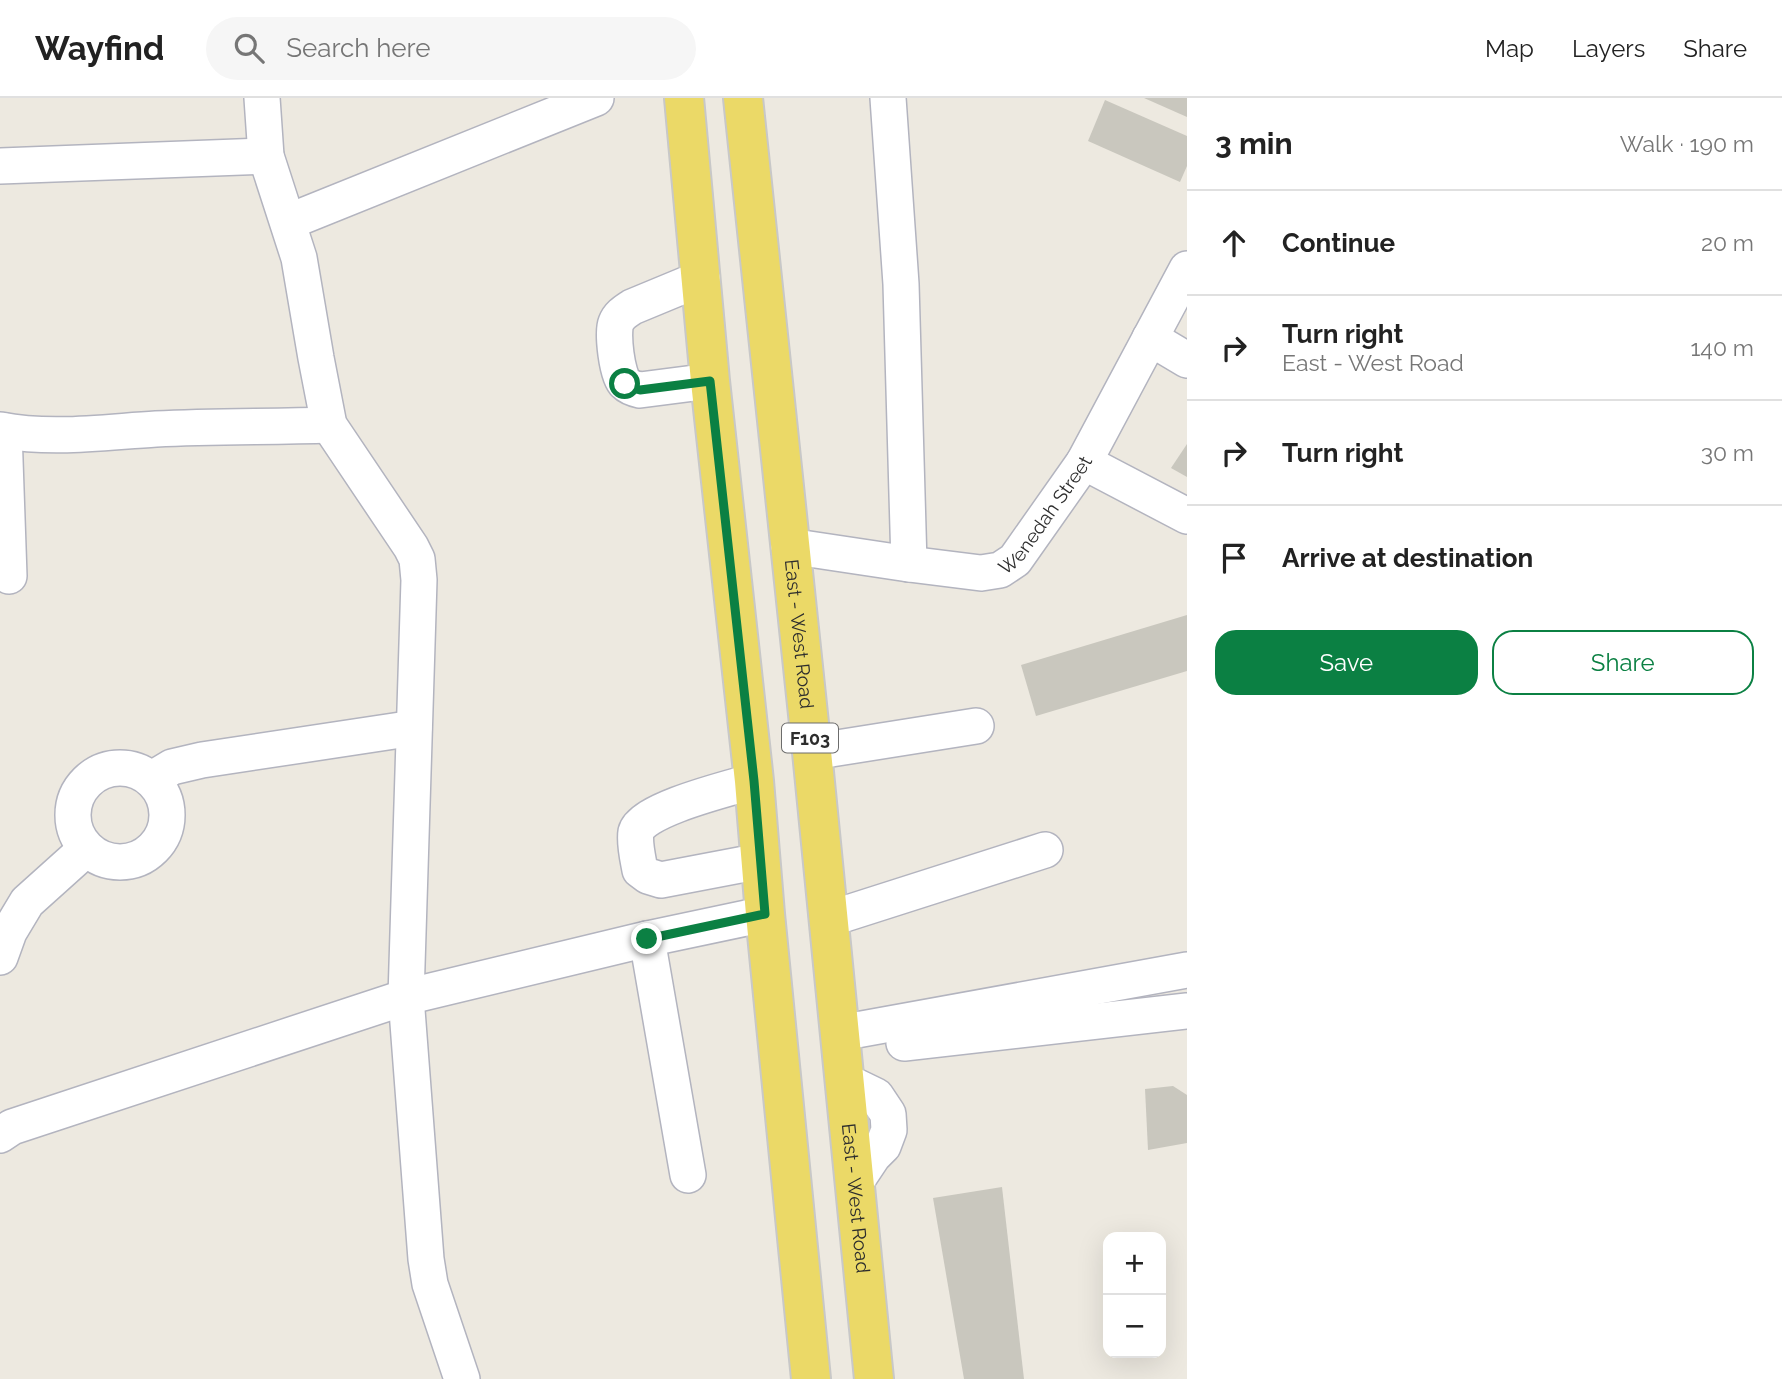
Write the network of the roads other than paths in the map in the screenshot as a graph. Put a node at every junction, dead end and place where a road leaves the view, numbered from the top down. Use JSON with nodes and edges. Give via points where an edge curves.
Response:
{"nodes":[{"id":1,"x":262,"y":98,"type":"edge"},
{"id":2,"x":596,"y":98,"type":"edge"},
{"id":3,"x":684,"y":98,"type":"edge"},
{"id":4,"x":743,"y":98,"type":"edge"},
{"id":5,"x":888,"y":98,"type":"edge"},
{"id":6,"x":266,"y":156,"type":"junction"},
{"id":7,"x":0,"y":166,"type":"edge"},
{"id":8,"x":288,"y":222,"type":"junction"},
{"id":9,"x":1187,"y":269,"type":"edge"},
{"id":10,"x":702,"y":278,"type":"junction"},
{"id":11,"x":1150,"y":338,"type":"junction"},
{"id":12,"x":1187,"y":360,"type":"edge"},
{"id":13,"x":710,"y":381,"type":"junction"},
{"id":14,"x":329,"y":425,"type":"junction"},
{"id":15,"x":2,"y":430,"type":"edge"},
{"id":16,"x":1084,"y":462,"type":"junction"},
{"id":17,"x":1187,"y":516,"type":"edge"},
{"id":18,"x":789,"y":546,"type":"junction"},
{"id":19,"x":909,"y":564,"type":"junction"},
{"id":20,"x":9,"y":576,"type":"dead end"},
{"id":21,"x":976,"y":726,"type":"dead end"},
{"id":22,"x":414,"y":728,"type":"junction"},
{"id":23,"x":812,"y":752,"type":"junction"},
{"id":24,"x":152,"y":779,"type":"junction"},
{"id":25,"x":754,"y":781,"type":"junction"},
{"id":26,"x":86,"y":849,"type":"junction"},
{"id":27,"x":1045,"y":850,"type":"dead end"},
{"id":28,"x":761,"y":861,"type":"junction"},
{"id":29,"x":765,"y":914,"type":"junction"},
{"id":30,"x":828,"y":919,"type":"junction"},
{"id":31,"x":647,"y":939,"type":"junction"},
{"id":32,"x":0,"y":957,"type":"edge"},
{"id":33,"x":1187,"y":970,"type":"edge"},
{"id":34,"x":406,"y":997,"type":"junction"},
{"id":35,"x":1187,"y":1011,"type":"edge"},
{"id":36,"x":842,"y":1055,"type":"junction"},
{"id":37,"x":0,"y":1135,"type":"edge"},
{"id":38,"x":688,"y":1174,"type":"dead end"},
{"id":39,"x":463,"y":1379,"type":"edge"},
{"id":40,"x":811,"y":1379,"type":"edge"},
{"id":41,"x":874,"y":1379,"type":"edge"}],
"edges":[{"from":1,"to":6,"type":"street"},
{"from":2,"to":8,"type":"street"},
{"from":3,"to":10,"type":"main road"},
{"from":4,"to":18,"type":"main road","name":"East - West Road","number":"F103"},
{"from":5,"to":19,"type":"street","via":[[901,284]]},
{"from":6,"to":7,"type":"street"},
{"from":6,"to":8,"type":"street"},
{"from":8,"to":14,"type":"street","via":[[299,258]]},
{"from":9,"to":11,"type":"street","name":"Wenedah Street"},
{"from":10,"to":13,"type":"main road"},
{"from":10,"to":13,"type":"street","via":[[632,307],[622,314],[614,333],[619,376],[632,388]]},
{"from":11,"to":12,"type":"street"},
{"from":11,"to":16,"type":"street","name":"Wenedah Street"},
{"from":13,"to":25,"type":"main road"},
{"from":14,"to":15,"type":"street","via":[[24,435]]},
{"from":14,"to":22,"type":"street","via":[[416,559]]},
{"from":15,"to":20,"type":"street"},
{"from":16,"to":17,"type":"street"},
{"from":16,"to":19,"type":"street","name":"Wenedah Street","via":[[1016,560],[1000,570],[981,573]]},
{"from":18,"to":19,"type":"street","name":"Wenedah Street"},
{"from":18,"to":23,"type":"main road","name":"East - West Road","number":"F103"},
{"from":21,"to":23,"type":"street"},
{"from":22,"to":24,"type":"street","via":[[202,760],[173,767]]},
{"from":22,"to":34,"type":"street"},
{"from":23,"to":30,"type":"main road","name":"East - West Road","number":"F103"},
{"from":24,"to":26,"type":"street","via":[[142,772],[118,768],[86,783],[73,816]]},
{"from":24,"to":26,"type":"street","via":[[165,797],[168,819],[162,840],[147,856],[126,863],[104,861]]},
{"from":25,"to":28,"type":"main road"},
{"from":25,"to":28,"type":"street","via":[[653,815],[640,823],[636,833],[640,870],[661,880]]},
{"from":26,"to":32,"type":"street","via":[[27,902]]},
{"from":27,"to":30,"type":"street"},
{"from":28,"to":29,"type":"main road"},
{"from":29,"to":31,"type":"street"},
{"from":29,"to":40,"type":"main road"},
{"from":30,"to":36,"type":"main road","name":"East - West Road","number":"F103"},
{"from":31,"to":34,"type":"street"},
{"from":31,"to":38,"type":"street"},
{"from":33,"to":36,"type":"street"},
{"from":34,"to":37,"type":"street"},
{"from":34,"to":39,"type":"street","via":[[426,1259],[430,1284]]},
{"from":35,"to":36,"type":"street"},
{"from":36,"to":41,"type":"main road","name":"East - West Road","number":"F103"}]}
